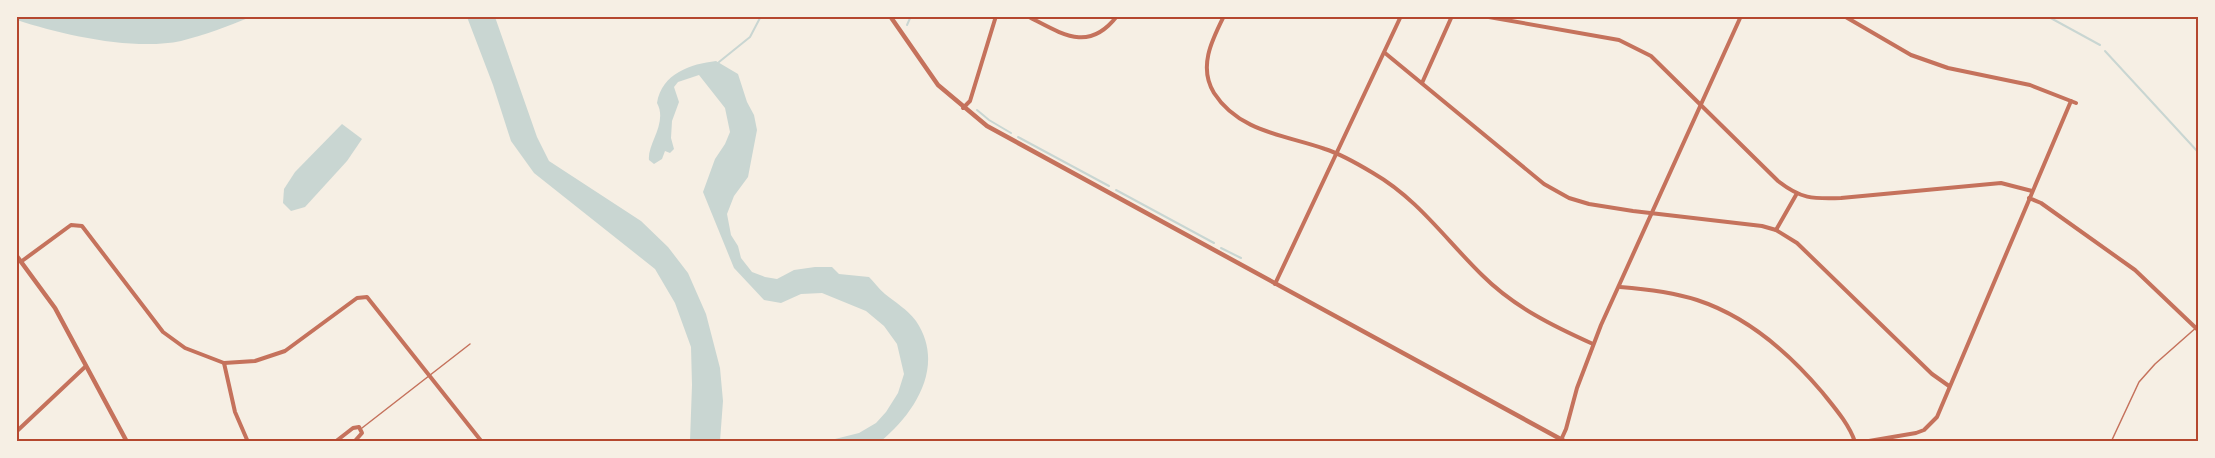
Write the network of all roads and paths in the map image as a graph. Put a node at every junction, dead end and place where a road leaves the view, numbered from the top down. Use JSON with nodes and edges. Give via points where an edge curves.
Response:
{"nodes":[{"id":1,"x":890,"y":16,"type":"edge"},
{"id":2,"x":996,"y":16,"type":"edge"},
{"id":3,"x":1027,"y":16,"type":"edge"},
{"id":4,"x":1117,"y":16,"type":"edge"},
{"id":5,"x":1224,"y":16,"type":"edge"},
{"id":6,"x":1401,"y":16,"type":"edge"},
{"id":7,"x":1452,"y":16,"type":"edge"},
{"id":8,"x":1483,"y":16,"type":"edge"},
{"id":9,"x":1741,"y":16,"type":"edge"},
{"id":10,"x":1844,"y":16,"type":"edge"},
{"id":11,"x":1385,"y":53,"type":"junction"},
{"id":12,"x":1422,"y":83,"type":"junction"},
{"id":13,"x":1701,"y":106,"type":"junction"},
{"id":14,"x":963,"y":108,"type":"junction"},
{"id":15,"x":1338,"y":154,"type":"junction"},
{"id":16,"x":2032,"y":191,"type":"junction"},
{"id":17,"x":1796,"y":195,"type":"junction"},
{"id":18,"x":2029,"y":198,"type":"junction"},
{"id":19,"x":1653,"y":213,"type":"junction"},
{"id":20,"x":1776,"y":230,"type":"junction"},
{"id":21,"x":16,"y":255,"type":"edge"},
{"id":22,"x":22,"y":261,"type":"junction"},
{"id":23,"x":1275,"y":285,"type":"junction"},
{"id":24,"x":1620,"y":287,"type":"junction"},
{"id":25,"x":2198,"y":328,"type":"edge"},
{"id":26,"x":470,"y":344,"type":"dead end"},
{"id":27,"x":1593,"y":344,"type":"junction"},
{"id":28,"x":224,"y":363,"type":"junction"},
{"id":29,"x":87,"y":365,"type":"junction"},
{"id":30,"x":430,"y":375,"type":"junction"},
{"id":31,"x":1949,"y":386,"type":"junction"},
{"id":32,"x":361,"y":429,"type":"junction"},
{"id":33,"x":16,"y":432,"type":"edge"},
{"id":34,"x":1564,"y":440,"type":"edge"},
{"id":35,"x":127,"y":441,"type":"edge"},
{"id":36,"x":248,"y":441,"type":"edge"},
{"id":37,"x":335,"y":441,"type":"edge"},
{"id":38,"x":354,"y":441,"type":"edge"},
{"id":39,"x":482,"y":441,"type":"edge"},
{"id":40,"x":1855,"y":441,"type":"edge"},
{"id":41,"x":1863,"y":441,"type":"edge"},
{"id":42,"x":2111,"y":441,"type":"edge"}],
"edges":[{"from":1,"to":14,"type":"street","via":[[938,85]]},
{"from":2,"to":14,"type":"street","via":[[970,101]]},
{"from":3,"to":4,"type":"street","via":[[1070,37],[1084,39],[1097,34]]},
{"from":5,"to":15,"type":"street","via":[[1209,48],[1206,70],[1213,91],[1228,111],[1247,124]]},
{"from":6,"to":11,"type":"street"},
{"from":7,"to":12,"type":"street"},
{"from":8,"to":13,"type":"street","via":[[1619,40],[1651,56]]},
{"from":9,"to":13,"type":"street"},
{"from":10,"to":16,"type":"street","via":[[1911,56],[1947,68],[2030,85],[2073,102]]},
{"from":11,"to":12,"type":"street"},
{"from":11,"to":15,"type":"street"},
{"from":12,"to":19,"type":"street","via":[[1544,184],[1590,204]]},
{"from":13,"to":17,"type":"street"},
{"from":13,"to":19,"type":"street"},
{"from":14,"to":23,"type":"street","via":[[1010,140]]},
{"from":15,"to":23,"type":"street"},
{"from":15,"to":27,"type":"street","via":[[1406,196],[1504,295],[1528,312]]},
{"from":16,"to":17,"type":"street","via":[[2001,183],[1841,198]]},
{"from":16,"to":18,"type":"street"},
{"from":17,"to":20,"type":"street"},
{"from":18,"to":25,"type":"street","via":[[2135,270]]},
{"from":18,"to":31,"type":"street"},
{"from":19,"to":20,"type":"street"},
{"from":19,"to":24,"type":"street"},
{"from":20,"to":31,"type":"street","via":[[1797,243]]},
{"from":21,"to":22,"type":"street"},
{"from":22,"to":28,"type":"street","via":[[71,225],[82,226],[163,332],[185,348]]},
{"from":22,"to":29,"type":"street","via":[[56,308]]},
{"from":23,"to":34,"type":"street"},
{"from":24,"to":27,"type":"street"},
{"from":24,"to":40,"type":"street","via":[[1697,300],[1763,336],[1812,381]]},
{"from":25,"to":42,"type":"lane","via":[[2139,382]]},
{"from":26,"to":30,"type":"lane"},
{"from":27,"to":34,"type":"street"},
{"from":28,"to":30,"type":"street","via":[[255,361],[285,351],[363,296],[372,301]]},
{"from":28,"to":36,"type":"street","via":[[233,406]]},
{"from":29,"to":33,"type":"street"},
{"from":29,"to":35,"type":"street"},
{"from":30,"to":32,"type":"lane"},
{"from":30,"to":39,"type":"street"},
{"from":31,"to":41,"type":"street","via":[[1937,417],[1924,430]]},
{"from":32,"to":37,"type":"street","via":[[353,428]]},
{"from":32,"to":38,"type":"street","via":[[361,436]]}]}
